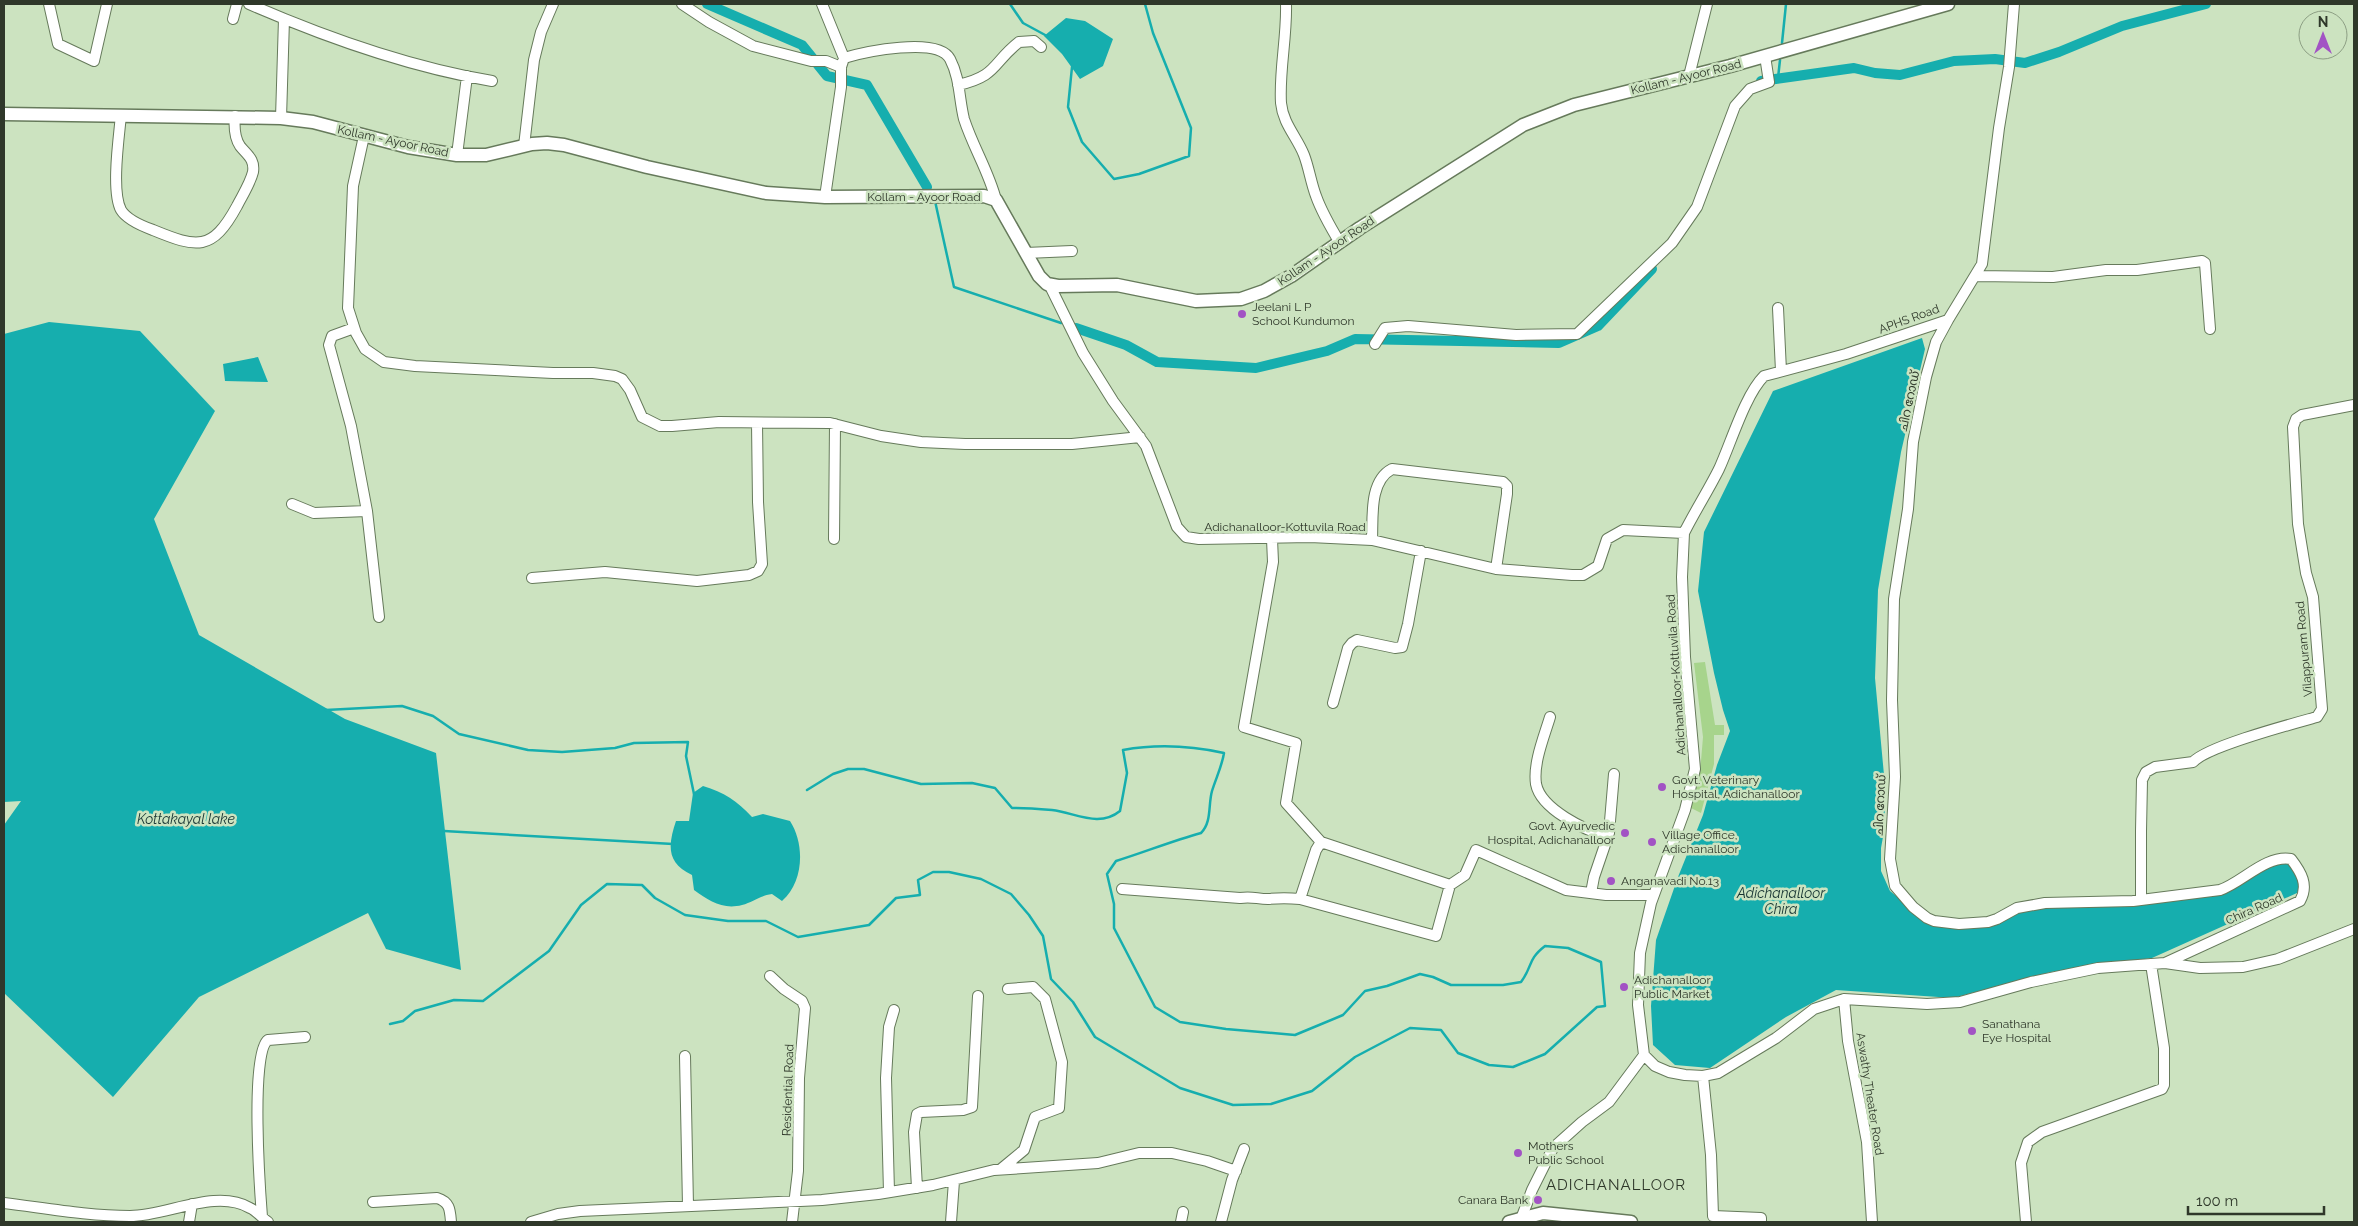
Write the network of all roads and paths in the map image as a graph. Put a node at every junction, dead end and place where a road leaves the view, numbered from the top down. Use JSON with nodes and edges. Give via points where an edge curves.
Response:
{"nodes":[{"id":1,"x":49,"y":4,"type":"edge"},
{"id":2,"x":107,"y":4,"type":"edge"},
{"id":3,"x":237,"y":4,"type":"edge"},
{"id":4,"x":249,"y":4,"type":"edge"},
{"id":5,"x":553,"y":4,"type":"edge"},
{"id":6,"x":682,"y":4,"type":"edge"},
{"id":7,"x":822,"y":4,"type":"edge"},
{"id":8,"x":1286,"y":4,"type":"edge"},
{"id":9,"x":1707,"y":4,"type":"edge"},
{"id":10,"x":1948,"y":4,"type":"edge"},
{"id":11,"x":2014,"y":4,"type":"edge"},
{"id":12,"x":232,"y":19,"type":"dead end"},
{"id":13,"x":284,"y":19,"type":"junction"},
{"id":14,"x":1041,"y":47,"type":"dead end"},
{"id":15,"x":1765,"y":56,"type":"junction"},
{"id":16,"x":843,"y":62,"type":"junction"},
{"id":17,"x":467,"y":76,"type":"junction"},
{"id":18,"x":1689,"y":76,"type":"junction"},
{"id":19,"x":492,"y":81,"type":"dead end"},
{"id":20,"x":958,"y":85,"type":"junction"},
{"id":21,"x":4,"y":114,"type":"edge"},
{"id":22,"x":121,"y":115,"type":"junction"},
{"id":23,"x":235,"y":116,"type":"junction"},
{"id":24,"x":281,"y":118,"type":"junction"},
{"id":25,"x":364,"y":136,"type":"junction"},
{"id":26,"x":524,"y":146,"type":"junction"},
{"id":27,"x":457,"y":155,"type":"junction"},
{"id":28,"x":825,"y":197,"type":"junction"},
{"id":29,"x":996,"y":200,"type":"junction"},
{"id":30,"x":1340,"y":243,"type":"junction"},
{"id":31,"x":1072,"y":251,"type":"dead end"},
{"id":32,"x":1026,"y":253,"type":"junction"},
{"id":33,"x":1976,"y":276,"type":"junction"},
{"id":34,"x":1049,"y":284,"type":"junction"},
{"id":35,"x":1778,"y":308,"type":"dead end"},
{"id":36,"x":1948,"y":320,"type":"junction"},
{"id":37,"x":354,"y":328,"type":"junction"},
{"id":38,"x":2210,"y":329,"type":"dead end"},
{"id":39,"x":1375,"y":344,"type":"dead end"},
{"id":40,"x":1781,"y":371,"type":"junction"},
{"id":41,"x":2354,"y":405,"type":"edge"},
{"id":42,"x":757,"y":423,"type":"junction"},
{"id":43,"x":836,"y":424,"type":"junction"},
{"id":44,"x":1140,"y":438,"type":"junction"},
{"id":45,"x":292,"y":504,"type":"dead end"},
{"id":46,"x":367,"y":511,"type":"junction"},
{"id":47,"x":1684,"y":533,"type":"junction"},
{"id":48,"x":1272,"y":538,"type":"junction"},
{"id":49,"x":834,"y":539,"type":"dead end"},
{"id":50,"x":1372,"y":540,"type":"junction"},
{"id":51,"x":1421,"y":551,"type":"junction"},
{"id":52,"x":1496,"y":570,"type":"junction"},
{"id":53,"x":532,"y":578,"type":"dead end"},
{"id":54,"x":378,"y":617,"type":"dead end"},
{"id":55,"x":1333,"y":703,"type":"dead end"},
{"id":56,"x":1550,"y":717,"type":"dead end"},
{"id":57,"x":1614,"y":774,"type":"dead end"},
{"id":58,"x":1608,"y":837,"type":"junction"},
{"id":59,"x":1321,"y":842,"type":"junction"},
{"id":60,"x":2280,"y":857,"type":"joint"},
{"id":61,"x":1450,"y":885,"type":"junction"},
{"id":62,"x":1122,"y":889,"type":"dead end"},
{"id":63,"x":1591,"y":893,"type":"junction"},
{"id":64,"x":1654,"y":895,"type":"junction"},
{"id":65,"x":1300,"y":899,"type":"junction"},
{"id":66,"x":2141,"y":900,"type":"junction"},
{"id":67,"x":2354,"y":929,"type":"edge"},
{"id":68,"x":2166,"y":963,"type":"junction"},
{"id":69,"x":2151,"y":964,"type":"junction"},
{"id":70,"x":770,"y":976,"type":"dead end"},
{"id":71,"x":1008,"y":989,"type":"dead end"},
{"id":72,"x":978,"y":996,"type":"dead end"},
{"id":73,"x":1844,"y":999,"type":"junction"},
{"id":74,"x":894,"y":1010,"type":"dead end"},
{"id":75,"x":305,"y":1037,"type":"dead end"},
{"id":76,"x":1644,"y":1055,"type":"junction"},
{"id":77,"x":685,"y":1056,"type":"dead end"},
{"id":78,"x":1703,"y":1076,"type":"junction"},
{"id":79,"x":1244,"y":1149,"type":"dead end"},
{"id":80,"x":1001,"y":1169,"type":"junction"},
{"id":81,"x":1236,"y":1171,"type":"junction"},
{"id":82,"x":954,"y":1181,"type":"junction"},
{"id":83,"x":917,"y":1188,"type":"junction"},
{"id":84,"x":889,"y":1192,"type":"junction"},
{"id":85,"x":794,"y":1201,"type":"junction"},
{"id":86,"x":372,"y":1202,"type":"dead end"},
{"id":87,"x":4,"y":1203,"type":"edge"},
{"id":88,"x":192,"y":1204,"type":"junction"},
{"id":89,"x":688,"y":1206,"type":"junction"},
{"id":90,"x":128,"y":1219,"type":"edge"},
{"id":91,"x":1515,"y":1220,"type":"edge"},
{"id":92,"x":265,"y":1221,"type":"edge"},
{"id":93,"x":189,"y":1222,"type":"edge"},
{"id":94,"x":451,"y":1222,"type":"edge"},
{"id":95,"x":531,"y":1222,"type":"edge"},
{"id":96,"x":792,"y":1222,"type":"edge"},
{"id":97,"x":951,"y":1222,"type":"edge"},
{"id":98,"x":1221,"y":1222,"type":"edge"},
{"id":99,"x":1631,"y":1222,"type":"edge"},
{"id":100,"x":1761,"y":1222,"type":"edge"},
{"id":101,"x":1872,"y":1222,"type":"edge"},
{"id":102,"x":2026,"y":1222,"type":"edge"}],
"edges":[{"from":1,"to":2,"type":"street","via":[[58,44],[94,61]]},
{"from":3,"to":12,"type":"street"},
{"from":4,"to":13,"type":"street"},
{"from":5,"to":26,"type":"street","via":[[534,60]]},
{"from":6,"to":16,"type":"street","via":[[754,46],[815,61]]},
{"from":7,"to":16,"type":"street"},
{"from":8,"to":30,"type":"street","via":[[1287,32],[1281,86],[1284,115],[1304,155],[1327,223]]},
{"from":9,"to":18,"type":"street"},
{"from":10,"to":15,"type":"main road","name":"Kollam - Ayoor Road"},
{"from":11,"to":33,"type":"street","name":"APHS Road","via":[[2009,67],[1982,264]]},
{"from":13,"to":17,"type":"street","via":[[371,51]]},
{"from":13,"to":24,"type":"street"},
{"from":14,"to":20,"type":"street","via":[[1034,41],[1019,42],[988,75]]},
{"from":15,"to":18,"type":"main road","name":"Kollam - Ayoor Road"},
{"from":15,"to":39,"type":"street","via":[[1769,82],[1750,89],[1735,106],[1698,207],[1672,243],[1576,334],[1516,335],[1408,326],[1386,328]]},
{"from":16,"to":20,"type":"street","via":[[878,49],[933,49],[947,55]]},
{"from":16,"to":28,"type":"street"},
{"from":17,"to":19,"type":"street"},
{"from":17,"to":27,"type":"street"},
{"from":18,"to":30,"type":"main road","name":"Kollam - Ayoor Road","via":[[1574,105],[1523,125]]},
{"from":20,"to":29,"type":"street","via":[[964,117]]},
{"from":21,"to":22,"type":"main road","name":"Kollam - Ayoor Road"},
{"from":22,"to":23,"type":"main road","name":"Kollam - Ayoor Road"},
{"from":22,"to":23,"type":"street","via":[[117,176],[122,212],[137,224],[193,244],[209,241],[220,232],[252,172],[253,162],[249,153],[240,146],[235,134]]},
{"from":23,"to":24,"type":"main road","name":"Kollam - Ayoor Road"},
{"from":24,"to":25,"type":"main road","name":"Kollam - Ayoor Road","via":[[313,122]]},
{"from":25,"to":27,"type":"main road","name":"Kollam - Ayoor Road"},
{"from":25,"to":37,"type":"street","via":[[354,186],[350,248],[348,308]]},
{"from":26,"to":27,"type":"main road","name":"Kollam - Ayoor Road","via":[[486,155]]},
{"from":26,"to":28,"type":"main road","name":"Kollam - Ayoor Road","via":[[564,145],[766,193]]},
{"from":28,"to":29,"type":"main road","name":"Kollam - Ayoor Road","via":[[964,195]]},
{"from":29,"to":32,"type":"main road","name":"Kollam - Ayoor Road"},
{"from":30,"to":34,"type":"main road","name":"Kollam - Ayoor Road","via":[[1264,291],[1242,299],[1196,301],[1117,285]]},
{"from":31,"to":32,"type":"street"},
{"from":32,"to":34,"type":"main road","name":"Kollam - Ayoor Road","via":[[1039,276]]},
{"from":33,"to":36,"type":"street","name":"APHS Road"},
{"from":33,"to":38,"type":"street","via":[[2052,277],[2202,261],[2206,270]]},
{"from":34,"to":44,"type":"street","name":"Adichanalloor-Kottuvila Road","via":[[1082,353]]},
{"from":35,"to":40,"type":"street"},
{"from":36,"to":40,"type":"street","name":"APHS Road","via":[[1846,354]]},
{"from":36,"to":66,"type":"street","name":"ചിറ റോഡ്","via":[[1936,342],[1913,442],[1908,509],[1894,599],[1892,700],[1895,776],[1890,858],[1895,886],[1912,907],[1927,918],[1959,924],[1988,922],[2017,908],[2045,903]]},
{"from":37,"to":42,"type":"street","via":[[365,349],[384,362],[506,372],[593,372],[622,379],[642,417],[660,426]]},
{"from":37,"to":46,"type":"street","via":[[332,336],[329,346],[351,426]]},
{"from":40,"to":47,"type":"street","name":"APHS Road","via":[[1764,376],[1756,384],[1718,471]]},
{"from":41,"to":66,"type":"street","name":"Vilappuram Road","via":[[2302,414],[2293,427],[2298,524],[2312,597],[2322,709],[2318,718],[2221,747],[2193,762],[2155,767],[2146,772],[2142,789]]},
{"from":42,"to":43,"type":"street"},
{"from":42,"to":53,"type":"street","via":[[762,564],[758,570],[749,575],[697,581],[605,572]]},
{"from":43,"to":44,"type":"street","via":[[880,436],[921,442],[987,445]]},
{"from":43,"to":49,"type":"street"},
{"from":44,"to":48,"type":"street","name":"Adichanalloor-Kottuvila Road","via":[[1158,473],[1181,534],[1199,539]]},
{"from":45,"to":46,"type":"street","via":[[314,513]]},
{"from":46,"to":54,"type":"street"},
{"from":47,"to":52,"type":"street","name":"Adichanalloor-Kottuvila Road","via":[[1623,530],[1607,539],[1598,566],[1584,575]]},
{"from":47,"to":64,"type":"street","name":"Adichanalloor-Kottuvila Road","via":[[1685,657],[1695,768],[1685,810]]},
{"from":48,"to":50,"type":"street","name":"Adichanalloor-Kottuvila Road"},
{"from":48,"to":59,"type":"street","via":[[1269,585],[1244,728],[1296,743],[1286,803]]},
{"from":50,"to":51,"type":"street","name":"Adichanalloor-Kottuvila Road"},
{"from":50,"to":52,"type":"street","via":[[1378,483],[1392,469],[1503,482],[1508,486]]},
{"from":51,"to":52,"type":"street","name":"Adichanalloor-Kottuvila Road"},
{"from":51,"to":55,"type":"street","via":[[1402,647],[1354,641],[1348,648]]},
{"from":56,"to":58,"type":"street","via":[[1536,768],[1536,786],[1558,812],[1584,830]]},
{"from":57,"to":58,"type":"street"},
{"from":58,"to":63,"type":"street"},
{"from":59,"to":61,"type":"street"},
{"from":59,"to":65,"type":"street"},
{"from":60,"to":66,"type":"street","name":"ചിറ റോഡ്","via":[[2220,890]]},
{"from":60,"to":68,"type":"street","name":"Chira Road","via":[[2291,859],[2304,880],[2304,894],[2300,901]]},
{"from":61,"to":63,"type":"street","via":[[1465,874],[1476,850],[1549,884]]},
{"from":61,"to":65,"type":"street","via":[[1436,936]]},
{"from":62,"to":65,"type":"street"},
{"from":63,"to":64,"type":"street"},
{"from":64,"to":76,"type":"street","name":"Adichanalloor-Kottuvila Road","via":[[1640,953],[1638,1005]]},
{"from":67,"to":68,"type":"street","via":[[2278,959],[2243,967],[2200,968]]},
{"from":68,"to":69,"type":"street"},
{"from":69,"to":73,"type":"street","via":[[2098,968],[1960,1002],[1926,1004]]},
{"from":69,"to":102,"type":"street","via":[[2164,1048],[2162,1090],[2042,1132],[2028,1142],[2021,1163]]},
{"from":70,"to":85,"type":"street","name":"Residential Road","via":[[802,1001],[804,1008]]},
{"from":71,"to":80,"type":"street","via":[[1033,987],[1045,999],[1062,1062],[1058,1108],[1035,1116],[1024,1150]]},
{"from":72,"to":83,"type":"street","via":[[972,1107],[917,1114],[914,1132]]},
{"from":73,"to":78,"type":"street","via":[[1814,1009],[1736,1063],[1718,1073]]},
{"from":73,"to":101,"type":"street","name":"Aswathy Theater Road","via":[[1851,1062],[1867,1142]]},
{"from":74,"to":84,"type":"street","via":[[889,1027],[886,1078]]},
{"from":75,"to":92,"type":"street","via":[[268,1040],[261,1049],[257,1120]]},
{"from":76,"to":78,"type":"street","via":[[1655,1066],[1669,1072]]},
{"from":76,"to":91,"type":"street","via":[[1609,1102],[1552,1148]]},
{"from":77,"to":89,"type":"street"},
{"from":78,"to":100,"type":"street","via":[[1713,1216],[1754,1216],[1761,1218]]},
{"from":79,"to":81,"type":"street"},
{"from":80,"to":81,"type":"street","via":[[1098,1163],[1139,1153],[1172,1153]]},
{"from":80,"to":82,"type":"street"},
{"from":81,"to":98,"type":"street"},
{"from":82,"to":83,"type":"street"},
{"from":82,"to":97,"type":"street"},
{"from":83,"to":84,"type":"street"},
{"from":84,"to":85,"type":"street"},
{"from":85,"to":89,"type":"street"},
{"from":85,"to":96,"type":"street","name":"Residential Road"},
{"from":86,"to":94,"type":"street","via":[[437,1198],[449,1205]]},
{"from":87,"to":90,"type":"street"},
{"from":88,"to":90,"type":"street"},
{"from":88,"to":92,"type":"street","via":[[232,1202],[249,1207]]},
{"from":88,"to":93,"type":"street"},
{"from":89,"to":95,"type":"street","via":[[580,1211]]},
{"from":91,"to":99,"type":"main road","via":[[1543,1213]]}]}
